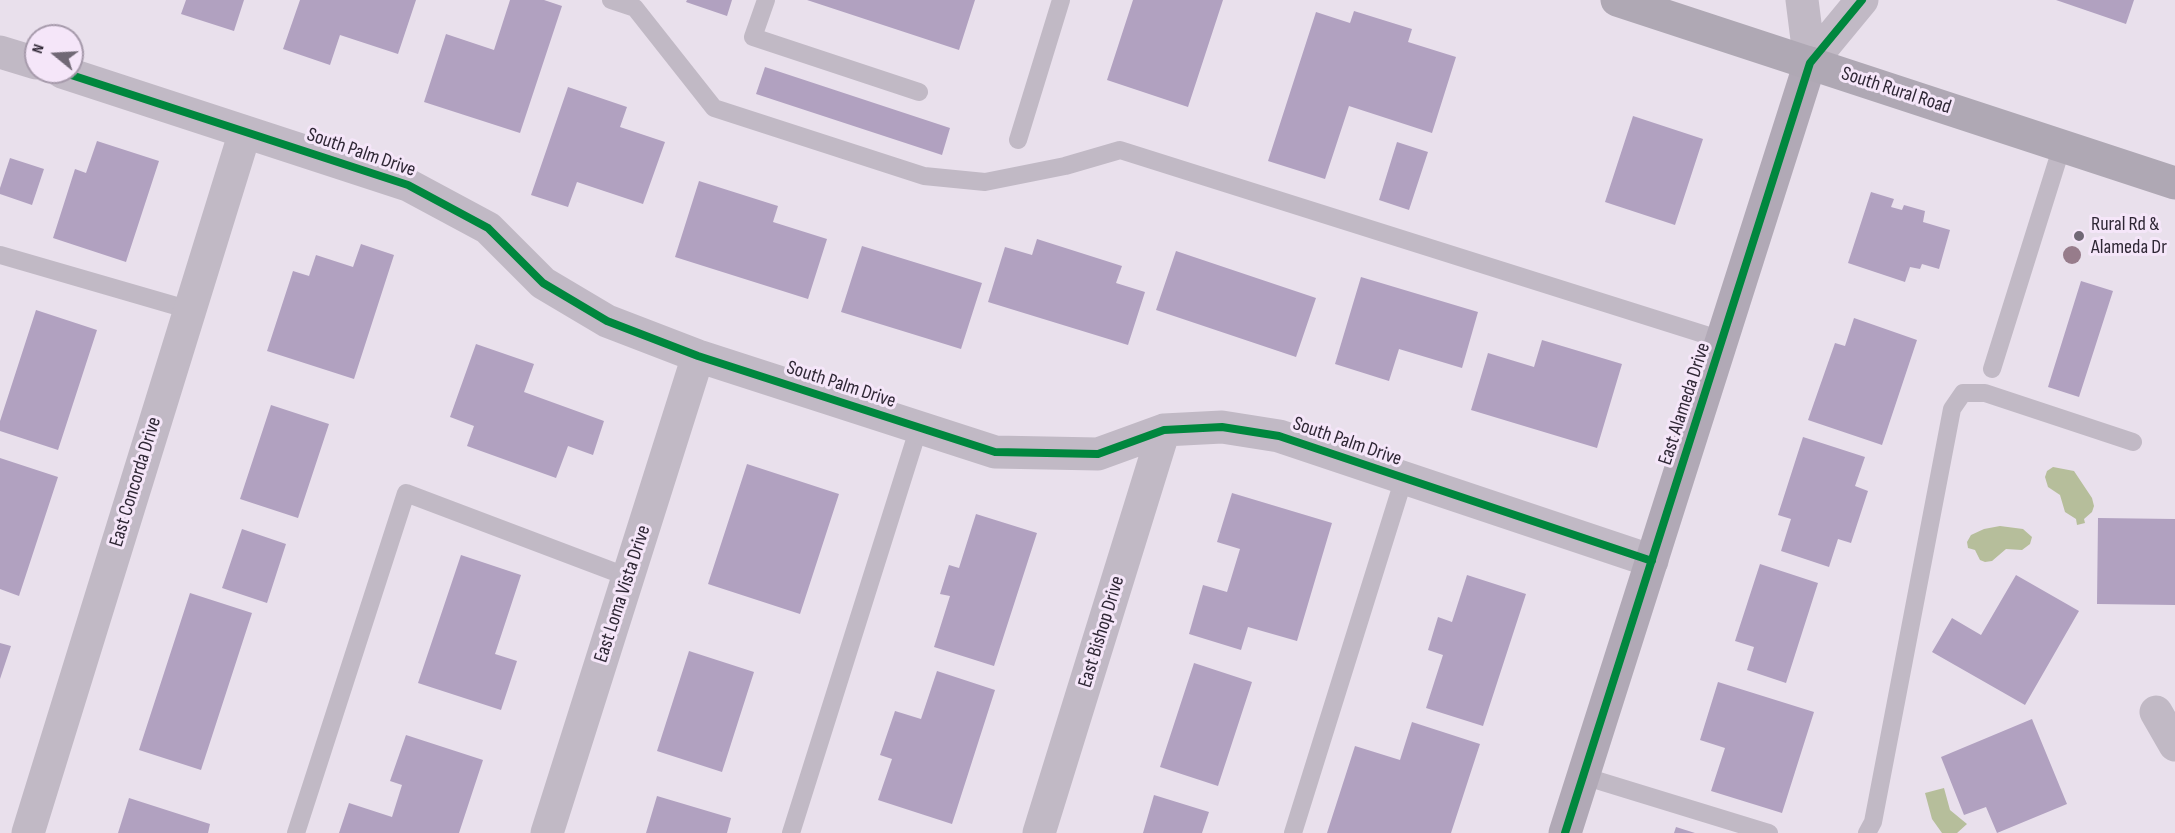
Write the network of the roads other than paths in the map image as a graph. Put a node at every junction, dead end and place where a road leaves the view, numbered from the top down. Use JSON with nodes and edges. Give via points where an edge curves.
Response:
{"nodes":[{"id":1,"x":611,"y":0,"type":"edge"},
{"id":2,"x":766,"y":0,"type":"edge"},
{"id":3,"x":1062,"y":0,"type":"edge"},
{"id":4,"x":1617,"y":0,"type":"edge"},
{"id":5,"x":1802,"y":0,"type":"edge"},
{"id":6,"x":1862,"y":0,"type":"edge"},
{"id":7,"x":0,"y":52,"type":"edge"},
{"id":8,"x":24,"y":59,"type":"edge"},
{"id":9,"x":1810,"y":63,"type":"junction"},
{"id":10,"x":84,"y":79,"type":"edge"},
{"id":11,"x":919,"y":92,"type":"dead end"},
{"id":12,"x":245,"y":132,"type":"junction"},
{"id":13,"x":1018,"y":140,"type":"dead end"},
{"id":14,"x":2062,"y":146,"type":"junction"},
{"id":15,"x":2175,"y":183,"type":"edge"},
{"id":16,"x":0,"y":255,"type":"edge"},
{"id":17,"x":190,"y":310,"type":"junction"},
{"id":18,"x":1722,"y":340,"type":"junction"},
{"id":19,"x":698,"y":356,"type":"junction"},
{"id":20,"x":1992,"y":369,"type":"dead end"},
{"id":21,"x":919,"y":428,"type":"junction"},
{"id":22,"x":1164,"y":430,"type":"junction"},
{"id":23,"x":2133,"y":442,"type":"dead end"},
{"id":24,"x":1404,"y":478,"type":"junction"},
{"id":25,"x":1652,"y":561,"type":"junction"},
{"id":26,"x":628,"y":577,"type":"junction"},
{"id":27,"x":2156,"y":712,"type":"dead end"},
{"id":28,"x":2175,"y":745,"type":"edge"},
{"id":29,"x":1582,"y":776,"type":"junction"},
{"id":30,"x":28,"y":833,"type":"edge"},
{"id":31,"x":296,"y":833,"type":"edge"},
{"id":32,"x":546,"y":833,"type":"edge"},
{"id":33,"x":791,"y":833,"type":"edge"},
{"id":34,"x":1040,"y":833,"type":"edge"},
{"id":35,"x":1293,"y":833,"type":"edge"},
{"id":36,"x":1565,"y":833,"type":"edge"},
{"id":37,"x":1769,"y":833,"type":"edge"},
{"id":38,"x":1867,"y":833,"type":"edge"}],
"edges":[{"from":1,"to":18,"type":"lane","via":[[635,8],[714,108],[924,176],[985,182],[1120,150]]},
{"from":2,"to":11,"type":"lane","via":[[753,37]]},
{"from":3,"to":13,"type":"lane"},
{"from":4,"to":9,"type":"main road","name":"South Rural Road"},
{"from":5,"to":9,"type":"street","name":"East Alameda Drive"},
{"from":6,"to":9,"type":"street","name":"East Alameda Drive"},
{"from":7,"to":8,"type":"street"},
{"from":9,"to":14,"type":"main road","name":"South Rural Road"},
{"from":9,"to":18,"type":"street","name":"East Alameda Drive"},
{"from":10,"to":12,"type":"street","name":"South Palm Drive"},
{"from":12,"to":17,"type":"street","name":"East Concorda Drive"},
{"from":12,"to":19,"type":"street","name":"South Palm Drive","via":[[408,185],[488,228],[543,282],[607,321]]},
{"from":14,"to":15,"type":"main road","name":"South Rural Road"},
{"from":14,"to":20,"type":"lane"},
{"from":16,"to":17,"type":"lane"},
{"from":17,"to":30,"type":"street","name":"East Concorda Drive"},
{"from":18,"to":25,"type":"street","name":"East Alameda Drive"},
{"from":19,"to":21,"type":"street","name":"South Palm Drive"},
{"from":19,"to":26,"type":"street","name":"East Loma Vista Drive"},
{"from":21,"to":22,"type":"street","name":"South Palm Drive","via":[[995,452],[1098,454]]},
{"from":21,"to":33,"type":"lane"},
{"from":22,"to":24,"type":"street","name":"South Palm Drive","via":[[1222,427],[1279,436]]},
{"from":22,"to":34,"type":"street","name":"East Bishop Drive"},
{"from":23,"to":38,"type":"lane","via":[[1985,393],[1963,393],[1952,409],[1873,822]]},
{"from":24,"to":25,"type":"street","name":"South Palm Drive"},
{"from":24,"to":35,"type":"lane"},
{"from":25,"to":29,"type":"street","name":"East Alameda Drive"},
{"from":26,"to":31,"type":"lane","via":[[406,493]]},
{"from":26,"to":32,"type":"street","name":"East Loma Vista Drive"},
{"from":27,"to":28,"type":"street"},
{"from":29,"to":36,"type":"street","name":"East Alameda Drive"},
{"from":29,"to":37,"type":"lane"}]}
